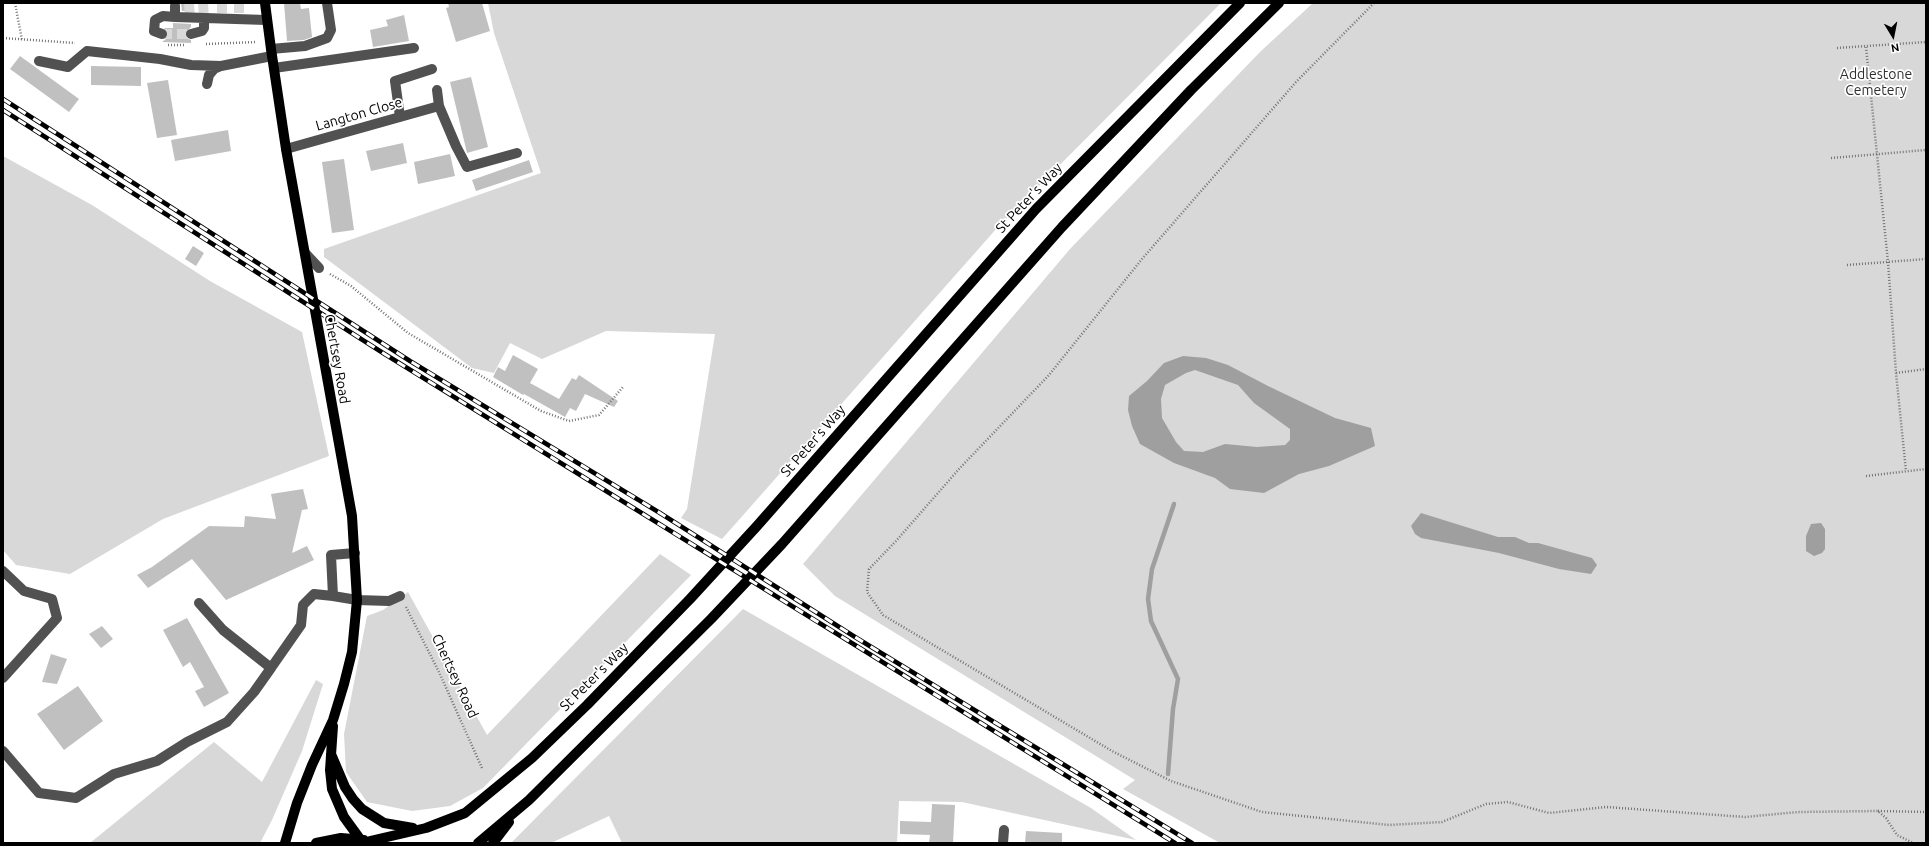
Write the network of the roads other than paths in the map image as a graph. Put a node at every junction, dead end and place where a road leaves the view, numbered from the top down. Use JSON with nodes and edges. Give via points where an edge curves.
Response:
{"nodes":[{"id":1,"x":265,"y":3,"type":"edge"},
{"id":2,"x":327,"y":3,"type":"edge"},
{"id":3,"x":1240,"y":3,"type":"edge"},
{"id":4,"x":1279,"y":3,"type":"edge"},
{"id":5,"x":175,"y":6,"type":"dead end"},
{"id":6,"x":175,"y":17,"type":"junction"},
{"id":7,"x":204,"y":18,"type":"junction"},
{"id":8,"x":266,"y":20,"type":"junction"},
{"id":9,"x":162,"y":34,"type":"dead end"},
{"id":10,"x":191,"y":34,"type":"tunnel mouth"},
{"id":11,"x":414,"y":48,"type":"dead end"},
{"id":12,"x":271,"y":53,"type":"junction"},
{"id":13,"x":39,"y":61,"type":"dead end"},
{"id":14,"x":221,"y":66,"type":"junction"},
{"id":15,"x":274,"y":68,"type":"junction"},
{"id":16,"x":432,"y":69,"type":"dead end"},
{"id":17,"x":207,"y":84,"type":"dead end"},
{"id":18,"x":437,"y":90,"type":"dead end"},
{"id":19,"x":439,"y":106,"type":"junction"},
{"id":20,"x":400,"y":117,"type":"junction"},
{"id":21,"x":286,"y":149,"type":"junction"},
{"id":22,"x":517,"y":153,"type":"dead end"},
{"id":23,"x":305,"y":254,"type":"junction"},
{"id":24,"x":319,"y":268,"type":"road end"},
{"id":25,"x":355,"y":553,"type":"junction"},
{"id":26,"x":3,"y":571,"type":"edge"},
{"id":27,"x":333,"y":596,"type":"junction"},
{"id":28,"x":400,"y":596,"type":"road end"},
{"id":29,"x":356,"y":600,"type":"junction"},
{"id":30,"x":199,"y":603,"type":"dead end"},
{"id":31,"x":271,"y":668,"type":"junction"},
{"id":32,"x":3,"y":678,"type":"edge"},
{"id":33,"x":333,"y":720,"type":"junction"},
{"id":34,"x":3,"y":751,"type":"edge"},
{"id":35,"x":331,"y":754,"type":"junction"},
{"id":36,"x":529,"y":800,"type":"junction"},
{"id":37,"x":426,"y":828,"type":"junction"},
{"id":38,"x":1004,"y":830,"type":"dead end"},
{"id":39,"x":368,"y":841,"type":"edge"},
{"id":40,"x":284,"y":843,"type":"edge"},
{"id":41,"x":316,"y":843,"type":"edge"},
{"id":42,"x":478,"y":843,"type":"edge"},
{"id":43,"x":493,"y":843,"type":"edge"},
{"id":44,"x":1003,"y":843,"type":"edge"}],
"edges":[{"from":1,"to":8,"type":"main road","name":"Chertsey Road"},
{"from":2,"to":12,"type":"street","via":[[331,30],[327,38],[305,46]]},
{"from":3,"to":37,"type":"main road","name":"St Peter's Way","via":[[1036,208],[757,526],[587,705],[532,758],[465,813]]},
{"from":4,"to":36,"type":"main road","via":[[1191,90],[1062,227],[782,544],[711,619]]},
{"from":5,"to":6,"type":"street"},
{"from":6,"to":7,"type":"street"},
{"from":6,"to":9,"type":"street","via":[[163,16],[155,20],[154,31]]},
{"from":7,"to":8,"type":"street"},
{"from":7,"to":10,"type":"street","via":[[202,31]]},
{"from":8,"to":12,"type":"main road","name":"Chertsey Road"},
{"from":11,"to":15,"type":"street"},
{"from":12,"to":14,"type":"street"},
{"from":12,"to":15,"type":"main road","name":"Chertsey Road"},
{"from":13,"to":14,"type":"street","via":[[68,66],[87,51],[191,65]]},
{"from":14,"to":17,"type":"street","via":[[209,75]]},
{"from":15,"to":21,"type":"main road","name":"Chertsey Road"},
{"from":16,"to":20,"type":"street","via":[[395,81]]},
{"from":18,"to":19,"type":"street"},
{"from":19,"to":20,"type":"street","name":"Langton Close"},
{"from":19,"to":22,"type":"street","via":[[468,167]]},
{"from":20,"to":21,"type":"street","name":"Langton Close"},
{"from":21,"to":23,"type":"main road","name":"Chertsey Road"},
{"from":23,"to":24,"type":"street"},
{"from":23,"to":25,"type":"main road","name":"Chertsey Road","via":[[352,516]]},
{"from":25,"to":27,"type":"street","via":[[332,555]]},
{"from":25,"to":29,"type":"main road","name":"Chertsey Road"},
{"from":26,"to":32,"type":"street","via":[[24,591],[52,600],[57,618]]},
{"from":27,"to":29,"type":"street"},
{"from":27,"to":31,"type":"street","via":[[314,594],[303,605],[301,625]]},
{"from":28,"to":29,"type":"street","via":[[389,601]]},
{"from":29,"to":33,"type":"main road","name":"Chertsey Road","via":[[352,652]]},
{"from":30,"to":31,"type":"street","via":[[222,630]]},
{"from":31,"to":34,"type":"street","via":[[227,722],[157,760],[114,774],[76,798],[39,793]]},
{"from":33,"to":35,"type":"main road","name":"Chertsey Road"},
{"from":33,"to":40,"type":"main road","name":"Chertsey Road","via":[[312,765]]},
{"from":35,"to":37,"type":"main road","via":[[353,800],[371,816],[384,824]]},
{"from":35,"to":39,"type":"main road","name":"Chertsey Road","via":[[330,770],[334,793],[344,817]]},
{"from":36,"to":42,"type":"main road"},
{"from":36,"to":43,"type":"main road"},
{"from":37,"to":39,"type":"main road","name":"St Peter's Way"},
{"from":38,"to":44,"type":"street"},
{"from":39,"to":41,"type":"main road","name":"St Peter's Way","via":[[341,838]]}]}
